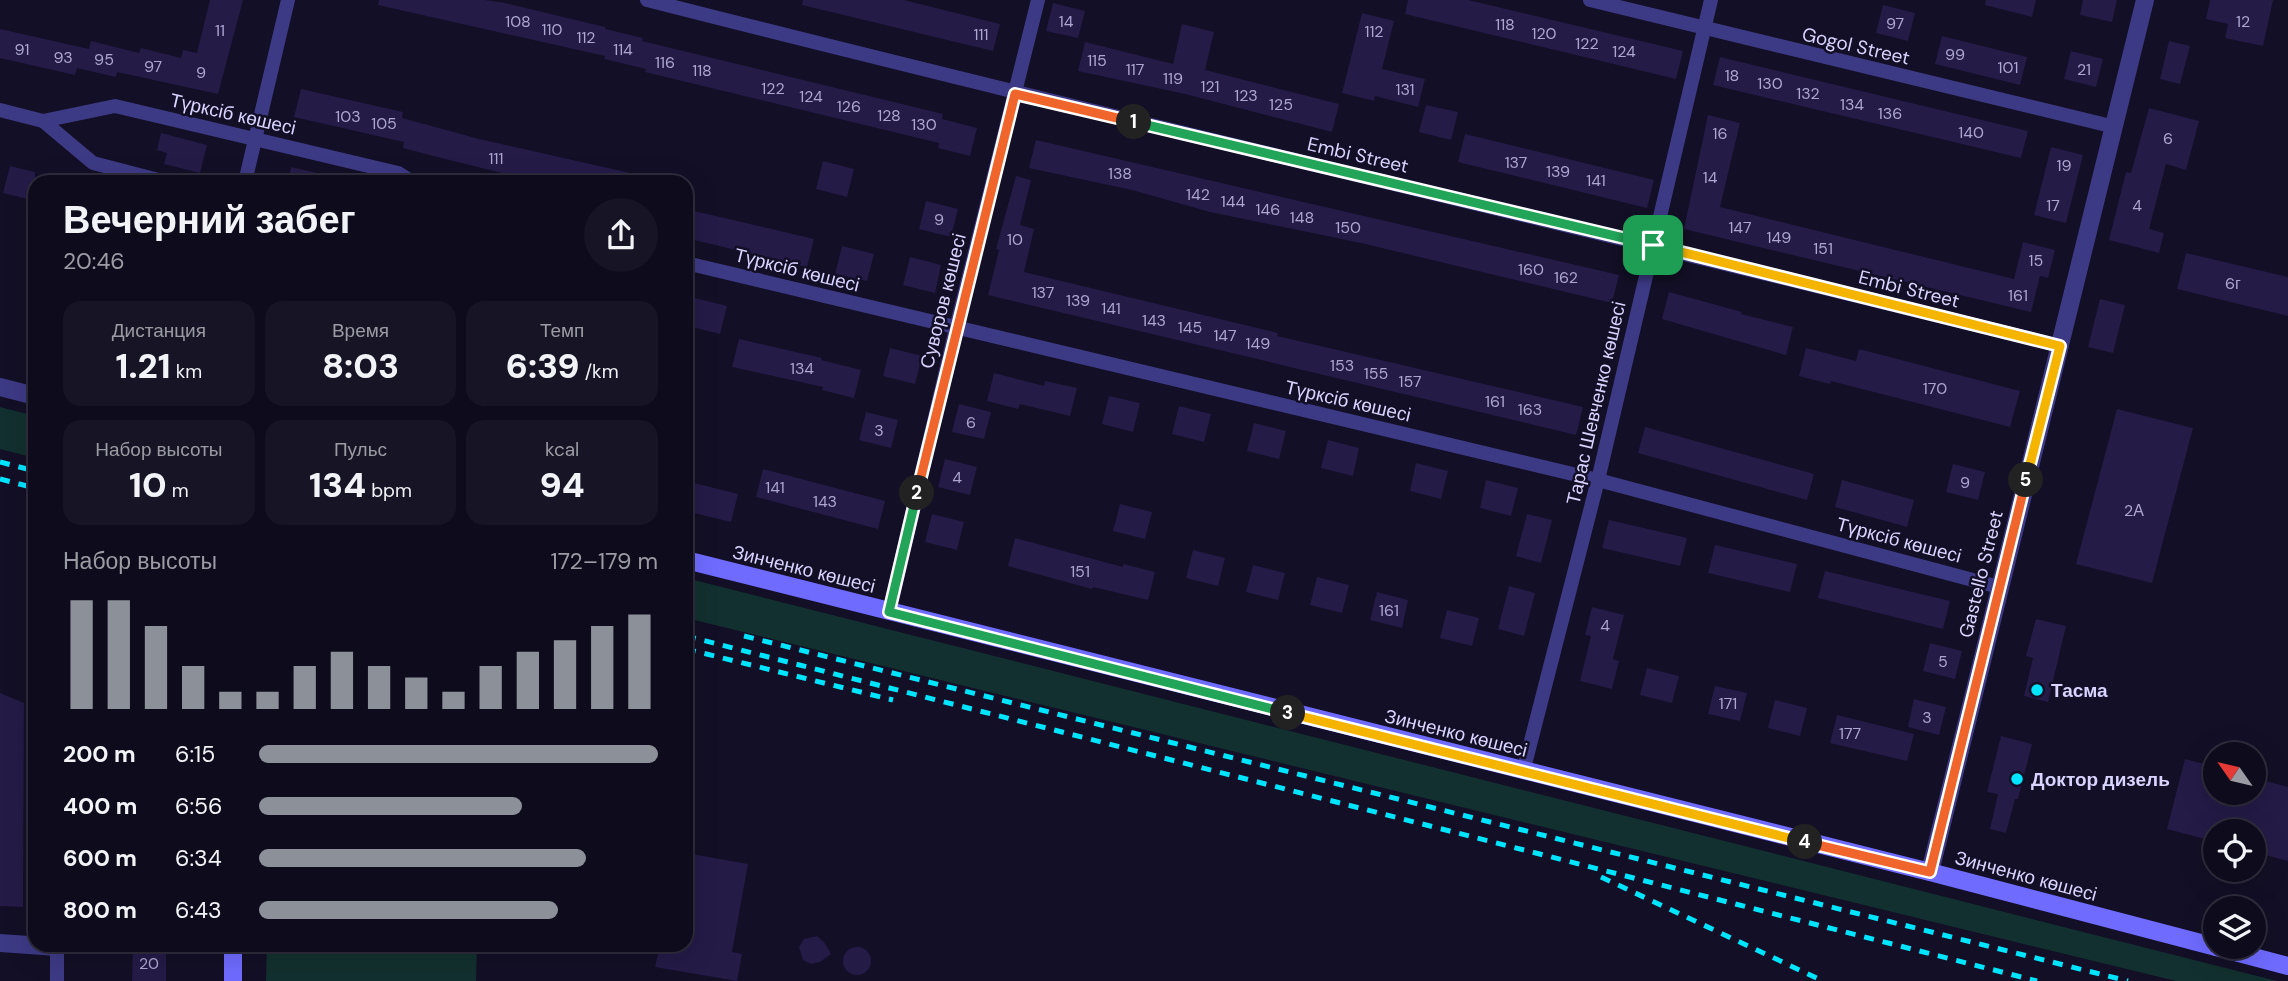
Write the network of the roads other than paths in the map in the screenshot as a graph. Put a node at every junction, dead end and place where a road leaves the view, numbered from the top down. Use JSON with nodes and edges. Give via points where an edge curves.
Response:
{"nodes":[{"id":1,"x":288,"y":0,"type":"edge"},
{"id":2,"x":647,"y":0,"type":"edge"},
{"id":3,"x":1038,"y":0,"type":"edge"},
{"id":4,"x":1590,"y":0,"type":"edge"},
{"id":5,"x":1711,"y":0,"type":"edge"},
{"id":6,"x":2145,"y":0,"type":"edge"},
{"id":7,"x":1703,"y":29,"type":"junction"},
{"id":8,"x":1015,"y":94,"type":"junction"},
{"id":9,"x":0,"y":110,"type":"edge"},
{"id":10,"x":43,"y":121,"type":"junction"},
{"id":11,"x":2115,"y":127,"type":"junction"},
{"id":12,"x":254,"y":138,"type":"junction"},
{"id":13,"x":139,"y":175,"type":"edge"},
{"id":14,"x":246,"y":175,"type":"edge"},
{"id":15,"x":401,"y":175,"type":"edge"},
{"id":16,"x":1653,"y":245,"type":"junction"},
{"id":17,"x":693,"y":265,"type":"edge"},
{"id":18,"x":956,"y":328,"type":"junction"},
{"id":19,"x":2060,"y":346,"type":"junction"},
{"id":20,"x":0,"y":387,"type":"edge"},
{"id":21,"x":28,"y":394,"type":"edge"},
{"id":22,"x":1598,"y":480,"type":"junction"},
{"id":23,"x":693,"y":562,"type":"edge"},
{"id":24,"x":1999,"y":587,"type":"junction"},
{"id":25,"x":889,"y":612,"type":"junction"},
{"id":26,"x":1523,"y":772,"type":"junction"},
{"id":27,"x":1930,"y":872,"type":"junction"},
{"id":28,"x":0,"y":943,"type":"edge"},
{"id":29,"x":28,"y":944,"type":"edge"},
{"id":30,"x":2203,"y":944,"type":"edge"},
{"id":31,"x":57,"y":952,"type":"edge"},
{"id":32,"x":233,"y":952,"type":"edge"},
{"id":33,"x":2264,"y":959,"type":"edge"},
{"id":34,"x":2288,"y":965,"type":"edge"},
{"id":35,"x":57,"y":981,"type":"edge"},
{"id":36,"x":233,"y":981,"type":"edge"}],
"edges":[{"from":1,"to":12,"type":"street"},
{"from":2,"to":8,"type":"street","name":"Embi Street"},
{"from":3,"to":8,"type":"street","name":"Суворов көшесі"},
{"from":4,"to":7,"type":"street","name":"Gogol Street"},
{"from":5,"to":7,"type":"street","name":"Тарас Шевченко көшесі"},
{"from":6,"to":11,"type":"street","name":"Gastello Street"},
{"from":7,"to":11,"type":"street","name":"Gogol Street"},
{"from":7,"to":16,"type":"street","name":"Тарас Шевченко көшесі"},
{"from":8,"to":16,"type":"street","name":"Embi Street"},
{"from":8,"to":18,"type":"street","name":"Суворов көшесі"},
{"from":9,"to":10,"type":"street","name":"Түрксіб көшесі"},
{"from":10,"to":12,"type":"street","name":"Түрксіб көшесі","via":[[115,106]]},
{"from":10,"to":13,"type":"street","name":"Түрксіб көшесі","via":[[93,163]]},
{"from":11,"to":19,"type":"street","name":"Gastello Street"},
{"from":12,"to":14,"type":"street"},
{"from":12,"to":15,"type":"street","name":"Түрксіб көшесі"},
{"from":16,"to":19,"type":"street","name":"Embi Street"},
{"from":16,"to":22,"type":"street","name":"Тарас Шевченко көшесі"},
{"from":17,"to":18,"type":"street","name":"Түрксіб көшесі"},
{"from":18,"to":22,"type":"street","name":"Түрксіб көшесі"},
{"from":18,"to":25,"type":"street","name":"Суворов көшесі"},
{"from":19,"to":24,"type":"street","name":"Gastello Street"},
{"from":20,"to":21,"type":"street"},
{"from":22,"to":24,"type":"street","name":"Түрксіб көшесі"},
{"from":22,"to":26,"type":"street","name":"Тарас Шевченко көшесі"},
{"from":23,"to":25,"type":"main road","name":"Зинченко көшесі"},
{"from":24,"to":27,"type":"street","name":"Gastello Street"},
{"from":25,"to":26,"type":"main road","name":"Зинченко көшесі"},
{"from":26,"to":27,"type":"main road","name":"Зинченко көшесі"},
{"from":27,"to":30,"type":"main road","name":"Зинченко көшесі"},
{"from":28,"to":29,"type":"street"},
{"from":31,"to":35,"type":"street"},
{"from":32,"to":36,"type":"main road"},
{"from":33,"to":34,"type":"main road","name":"Зинченко көшесі"}]}
